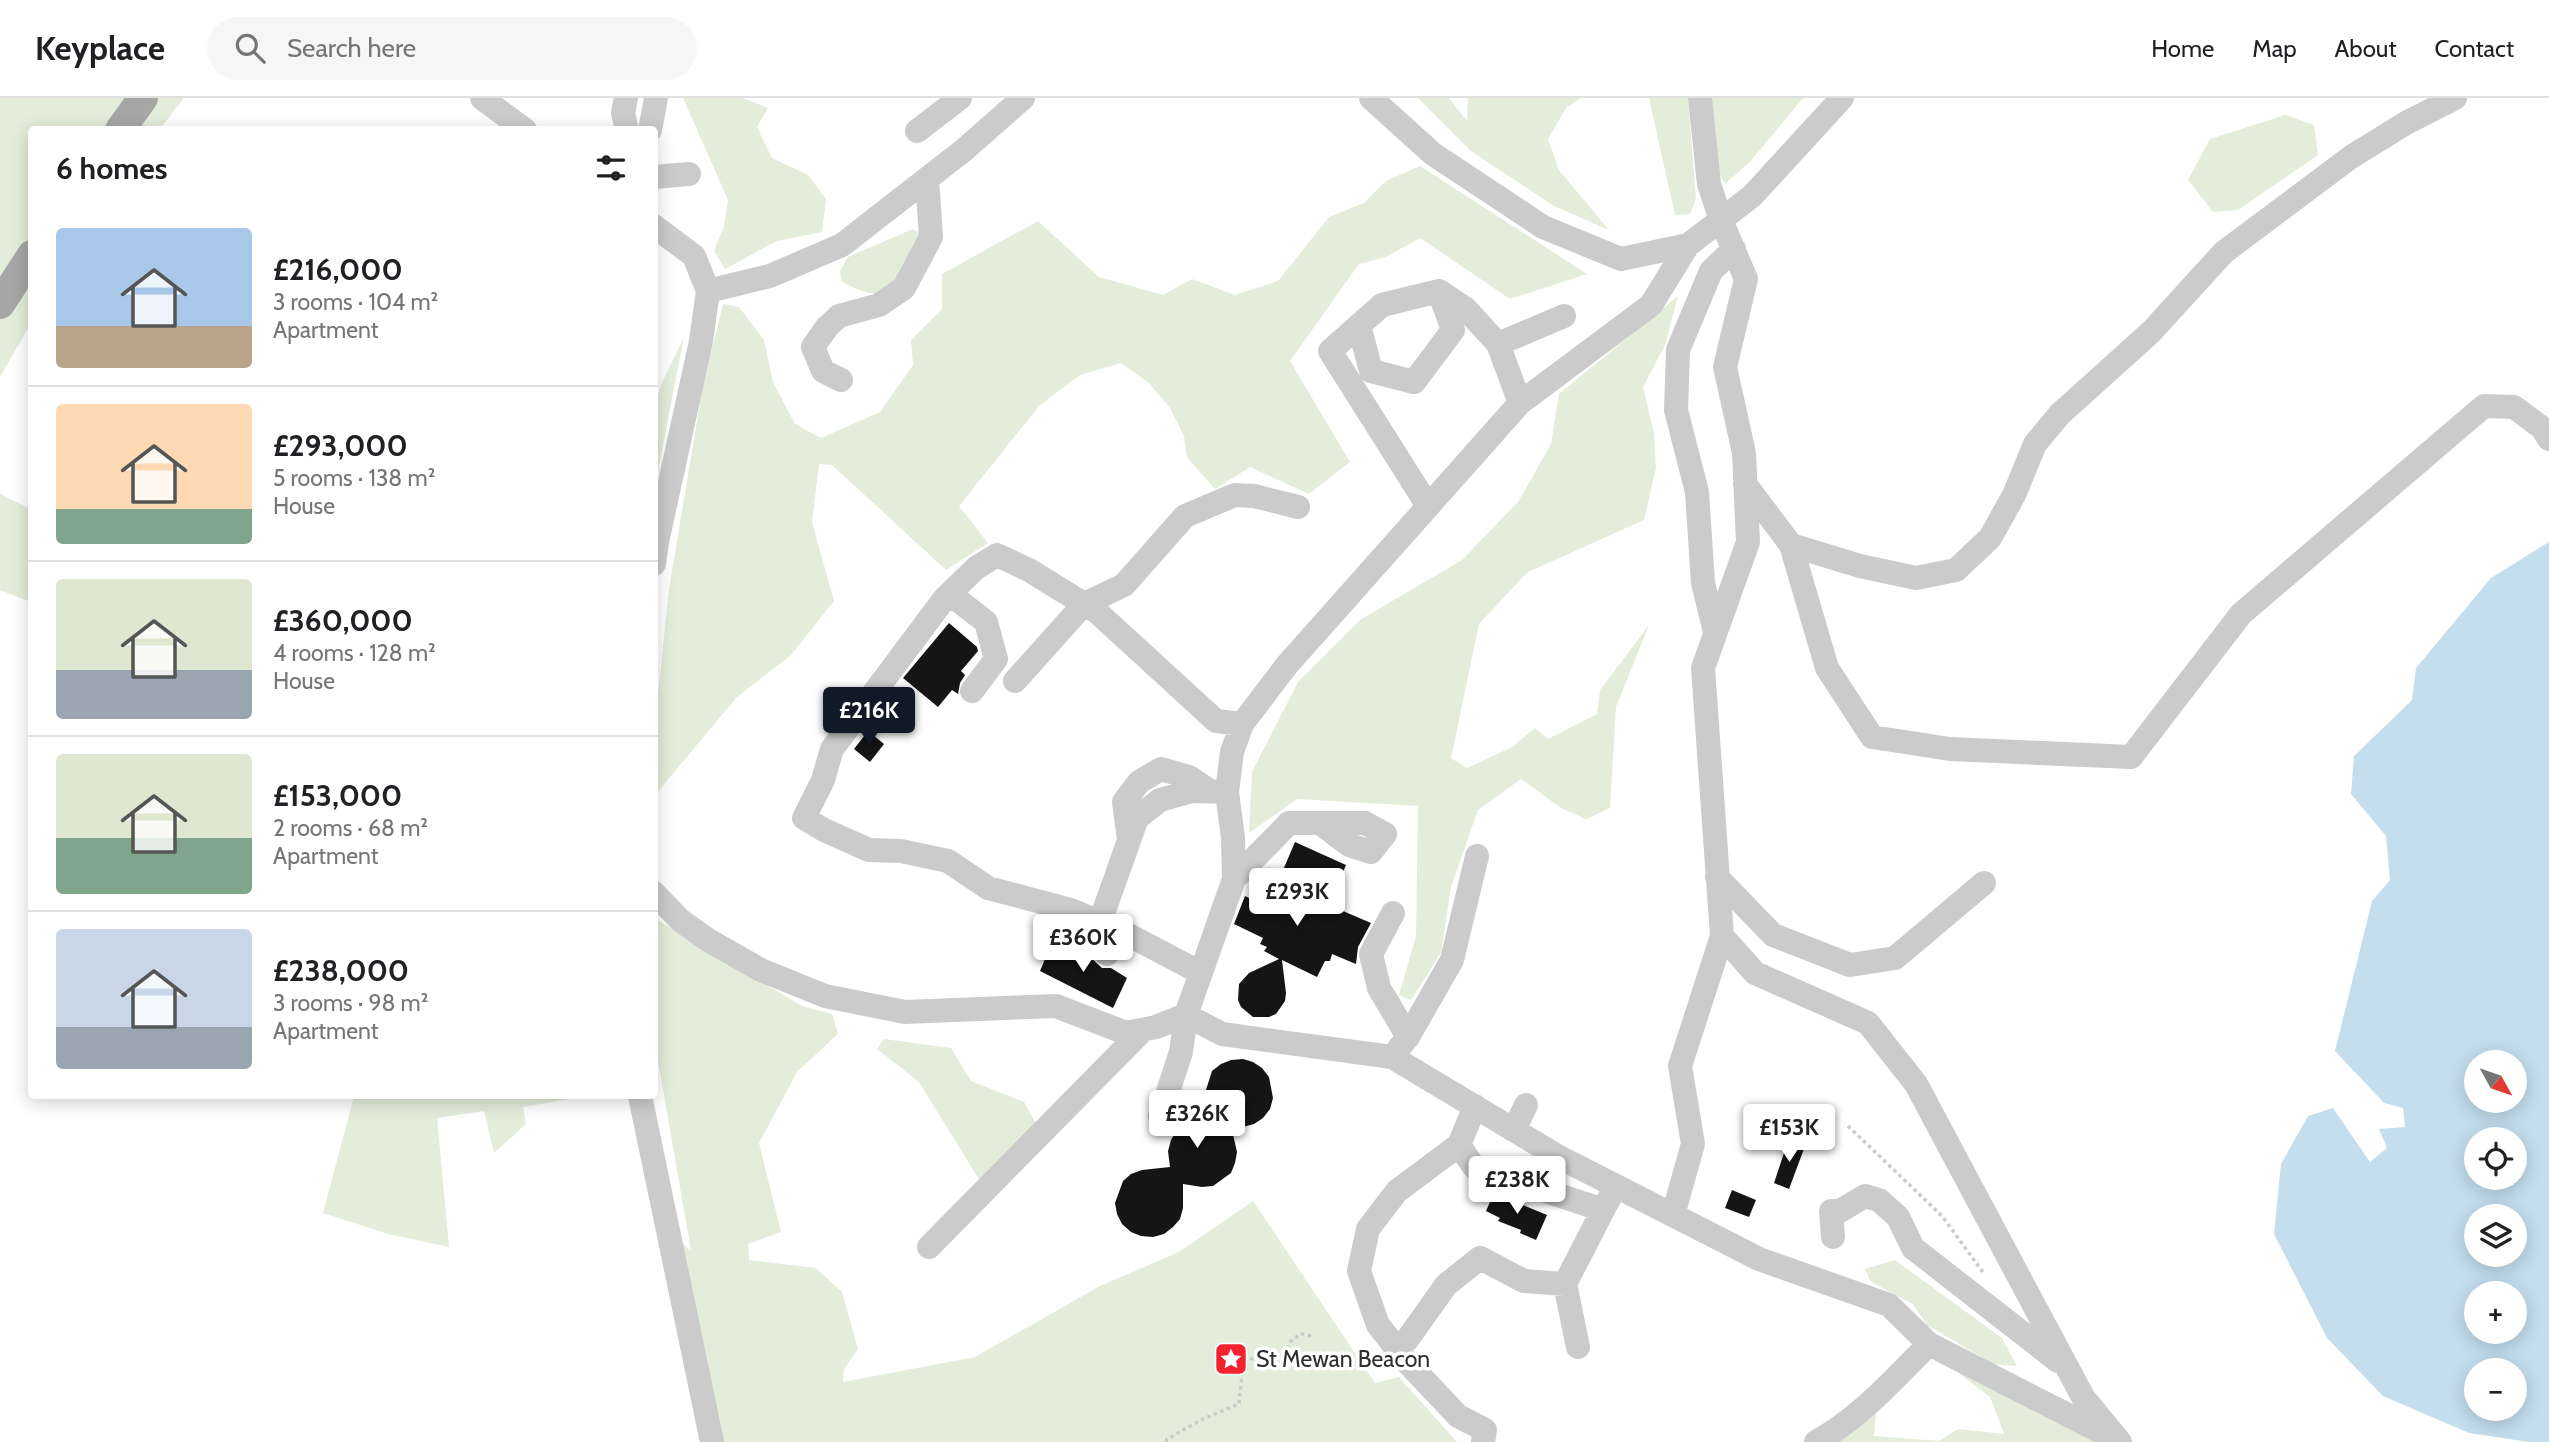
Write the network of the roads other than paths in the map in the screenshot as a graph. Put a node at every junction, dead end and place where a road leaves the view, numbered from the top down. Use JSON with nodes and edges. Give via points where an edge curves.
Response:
{"nodes":[{"id":1,"x":142,"y":98,"type":"edge"},
{"id":2,"x":482,"y":98,"type":"edge"},
{"id":3,"x":626,"y":98,"type":"edge"},
{"id":4,"x":656,"y":98,"type":"edge"},
{"id":5,"x":960,"y":98,"type":"edge"},
{"id":6,"x":1023,"y":98,"type":"edge"},
{"id":7,"x":1371,"y":98,"type":"edge"},
{"id":8,"x":1700,"y":98,"type":"edge"},
{"id":9,"x":1842,"y":98,"type":"edge"},
{"id":10,"x":2455,"y":98,"type":"edge"},
{"id":11,"x":123,"y":126,"type":"edge"},
{"id":12,"x":520,"y":126,"type":"edge"},
{"id":13,"x":626,"y":126,"type":"edge"},
{"id":14,"x":651,"y":126,"type":"edge"},
{"id":15,"x":917,"y":131,"type":"dead end"},
{"id":16,"x":689,"y":174,"type":"dead end"},
{"id":17,"x":658,"y":177,"type":"edge"},
{"id":18,"x":928,"y":179,"type":"junction"},
{"id":19,"x":1721,"y":220,"type":"junction"},
{"id":20,"x":658,"y":229,"type":"edge"},
{"id":21,"x":1688,"y":245,"type":"junction"},
{"id":22,"x":1734,"y":250,"type":"junction"},
{"id":23,"x":28,"y":261,"type":"edge"},
{"id":24,"x":708,"y":291,"type":"junction"},
{"id":25,"x":1438,"y":291,"type":"junction"},
{"id":26,"x":0,"y":304,"type":"edge"},
{"id":27,"x":1564,"y":316,"type":"dead end"},
{"id":28,"x":1359,"y":324,"type":"junction"},
{"id":29,"x":1498,"y":344,"type":"junction"},
{"id":30,"x":841,"y":380,"type":"dead end"},
{"id":31,"x":1520,"y":403,"type":"junction"},
{"id":32,"x":2549,"y":439,"type":"edge"},
{"id":33,"x":1745,"y":484,"type":"junction"},
{"id":34,"x":1428,"y":506,"type":"junction"},
{"id":35,"x":1298,"y":508,"type":"dead end"},
{"id":36,"x":658,"y":537,"type":"edge"},
{"id":37,"x":1791,"y":545,"type":"junction"},
{"id":38,"x":950,"y":594,"type":"junction"},
{"id":39,"x":1084,"y":604,"type":"junction"},
{"id":40,"x":1716,"y":632,"type":"junction"},
{"id":41,"x":1016,"y":681,"type":"dead end"},
{"id":42,"x":972,"y":691,"type":"dead end"},
{"id":43,"x":1242,"y":724,"type":"junction"},
{"id":44,"x":1219,"y":792,"type":"junction"},
{"id":45,"x":1320,"y":823,"type":"dead end"},
{"id":46,"x":1477,"y":856,"type":"dead end"},
{"id":47,"x":1717,"y":877,"type":"junction"},
{"id":48,"x":1234,"y":879,"type":"junction"},
{"id":49,"x":1984,"y":883,"type":"dead end"},
{"id":50,"x":658,"y":897,"type":"edge"},
{"id":51,"x":1393,"y":912,"type":"dead end"},
{"id":52,"x":1100,"y":922,"type":"junction"},
{"id":53,"x":1722,"y":936,"type":"junction"},
{"id":54,"x":1107,"y":954,"type":"dead end"},
{"id":55,"x":1201,"y":973,"type":"junction"},
{"id":56,"x":1186,"y":1016,"type":"junction"},
{"id":57,"x":1143,"y":1030,"type":"junction"},
{"id":58,"x":1408,"y":1037,"type":"junction"},
{"id":59,"x":1392,"y":1057,"type":"junction"},
{"id":60,"x":640,"y":1099,"type":"edge"},
{"id":61,"x":1526,"y":1105,"type":"dead end"},
{"id":62,"x":1475,"y":1106,"type":"junction"},
{"id":63,"x":1160,"y":1116,"type":"dead end"},
{"id":64,"x":1514,"y":1130,"type":"junction"},
{"id":65,"x":1459,"y":1144,"type":"junction"},
{"id":66,"x":1616,"y":1186,"type":"junction"},
{"id":67,"x":1603,"y":1210,"type":"junction"},
{"id":68,"x":1673,"y":1215,"type":"junction"},
{"id":69,"x":1833,"y":1237,"type":"dead end"},
{"id":70,"x":929,"y":1247,"type":"dead end"},
{"id":71,"x":1565,"y":1284,"type":"junction"},
{"id":72,"x":1929,"y":1344,"type":"junction"},
{"id":73,"x":1578,"y":1347,"type":"dead end"},
{"id":74,"x":1396,"y":1348,"type":"junction"},
{"id":75,"x":2067,"y":1367,"type":"junction"},
{"id":76,"x":2119,"y":1441,"type":"edge"},
{"id":77,"x":712,"y":1442,"type":"edge"},
{"id":78,"x":1483,"y":1442,"type":"edge"},
{"id":79,"x":1816,"y":1442,"type":"edge"}],
"edges":[{"from":1,"to":11,"type":"main road"},
{"from":2,"to":12,"type":"street"},
{"from":3,"to":13,"type":"street"},
{"from":4,"to":14,"type":"street"},
{"from":5,"to":15,"type":"street"},
{"from":6,"to":18,"type":"street"},
{"from":7,"to":21,"type":"street","via":[[1433,154],[1543,228],[1621,259]]},
{"from":8,"to":19,"type":"street","via":[[1709,184]]},
{"from":9,"to":19,"type":"street","via":[[1752,196]]},
{"from":10,"to":37,"type":"street","via":[[2351,157],[2224,252],[2151,332],[2060,414],[2035,444],[1990,538],[1955,570],[1916,578]]},
{"from":16,"to":17,"type":"street"},
{"from":18,"to":24,"type":"street","via":[[842,244],[770,276]]},
{"from":18,"to":30,"type":"street","via":[[930,237],[904,288],[879,304],[839,316],[813,347],[823,371]]},
{"from":19,"to":21,"type":"street"},
{"from":19,"to":22,"type":"street"},
{"from":20,"to":24,"type":"street","via":[[694,256]]},
{"from":21,"to":31,"type":"street","via":[[1651,305]]},
{"from":22,"to":33,"type":"street","via":[[1746,279],[1725,367],[1744,453]]},
{"from":22,"to":40,"type":"street","via":[[1711,271],[1678,350],[1676,410],[1698,492],[1703,583]]},
{"from":23,"to":26,"type":"main road"},
{"from":24,"to":36,"type":"street"},
{"from":25,"to":28,"type":"street","via":[[1382,304]]},
{"from":25,"to":28,"type":"street","via":[[1453,330],[1415,382],[1371,371]]},
{"from":25,"to":29,"type":"street","via":[[1466,309]]},
{"from":27,"to":29,"type":"street"},
{"from":28,"to":34,"type":"street","via":[[1330,351]]},
{"from":29,"to":31,"type":"street"},
{"from":31,"to":34,"type":"street"},
{"from":32,"to":37,"type":"street","via":[[2514,407],[2484,406],[2241,614],[2131,757],[1950,749],[1872,737],[1827,668]]},
{"from":33,"to":37,"type":"street"},
{"from":33,"to":40,"type":"street","via":[[1748,542]]},
{"from":34,"to":43,"type":"street","via":[[1287,665]]},
{"from":35,"to":39,"type":"street","via":[[1235,495],[1185,516],[1124,585]]},
{"from":38,"to":39,"type":"street","via":[[997,555]]},
{"from":38,"to":42,"type":"street","via":[[986,622],[996,660]]},
{"from":38,"to":52,"type":"street","via":[[832,749],[804,818],[869,850],[948,861],[988,888]]},
{"from":39,"to":41,"type":"street"},
{"from":39,"to":43,"type":"street","via":[[1216,721]]},
{"from":40,"to":47,"type":"street","via":[[1703,668]]},
{"from":43,"to":44,"type":"street"},
{"from":44,"to":48,"type":"street","via":[[1233,838]]},
{"from":44,"to":52,"type":"street","via":[[1192,791],[1160,800],[1137,818]]},
{"from":45,"to":48,"type":"street","via":[[1289,823]]},
{"from":46,"to":58,"type":"street","via":[[1452,960]]},
{"from":47,"to":49,"type":"street","via":[[1773,935],[1850,964],[1895,958]]},
{"from":47,"to":53,"type":"street"},
{"from":48,"to":55,"type":"street"},
{"from":50,"to":57,"type":"street","via":[[708,940],[761,970],[825,996],[905,1012],[1056,1006],[1126,1032]]},
{"from":51,"to":58,"type":"street","via":[[1371,954],[1379,988]]},
{"from":52,"to":54,"type":"street"},
{"from":52,"to":55,"type":"street"},
{"from":53,"to":68,"type":"street","via":[[1680,1066],[1693,1144]]},
{"from":53,"to":75,"type":"street","via":[[1755,972],[1867,1023],[1916,1084]]},
{"from":55,"to":56,"type":"street"},
{"from":56,"to":57,"type":"street"},
{"from":56,"to":59,"type":"street","via":[[1222,1034]]},
{"from":56,"to":63,"type":"street","via":[[1181,1052]]},
{"from":57,"to":70,"type":"street"},
{"from":58,"to":59,"type":"street"},
{"from":59,"to":62,"type":"street"},
{"from":60,"to":77,"type":"street"},
{"from":61,"to":64,"type":"street"},
{"from":62,"to":64,"type":"street"},
{"from":62,"to":65,"type":"street"},
{"from":64,"to":66,"type":"street"},
{"from":65,"to":67,"type":"street","via":[[1474,1167]]},
{"from":65,"to":74,"type":"street","via":[[1397,1191],[1368,1229],[1359,1271],[1378,1325]]},
{"from":66,"to":67,"type":"street"},
{"from":66,"to":68,"type":"street"},
{"from":67,"to":71,"type":"street"},
{"from":68,"to":72,"type":"street","via":[[1759,1259],[1889,1305]]},
{"from":69,"to":75,"type":"street","via":[[1831,1211],[1840,1211],[1865,1196],[1879,1200],[1898,1217],[1913,1248]]},
{"from":71,"to":73,"type":"street"},
{"from":71,"to":74,"type":"street","via":[[1524,1281],[1480,1258],[1446,1285],[1408,1340]]},
{"from":72,"to":76,"type":"street"},
{"from":72,"to":79,"type":"street","via":[[1836,1431]]},
{"from":74,"to":78,"type":"street","via":[[1458,1416],[1485,1430]]},
{"from":75,"to":76,"type":"street","via":[[2082,1397]]}]}
